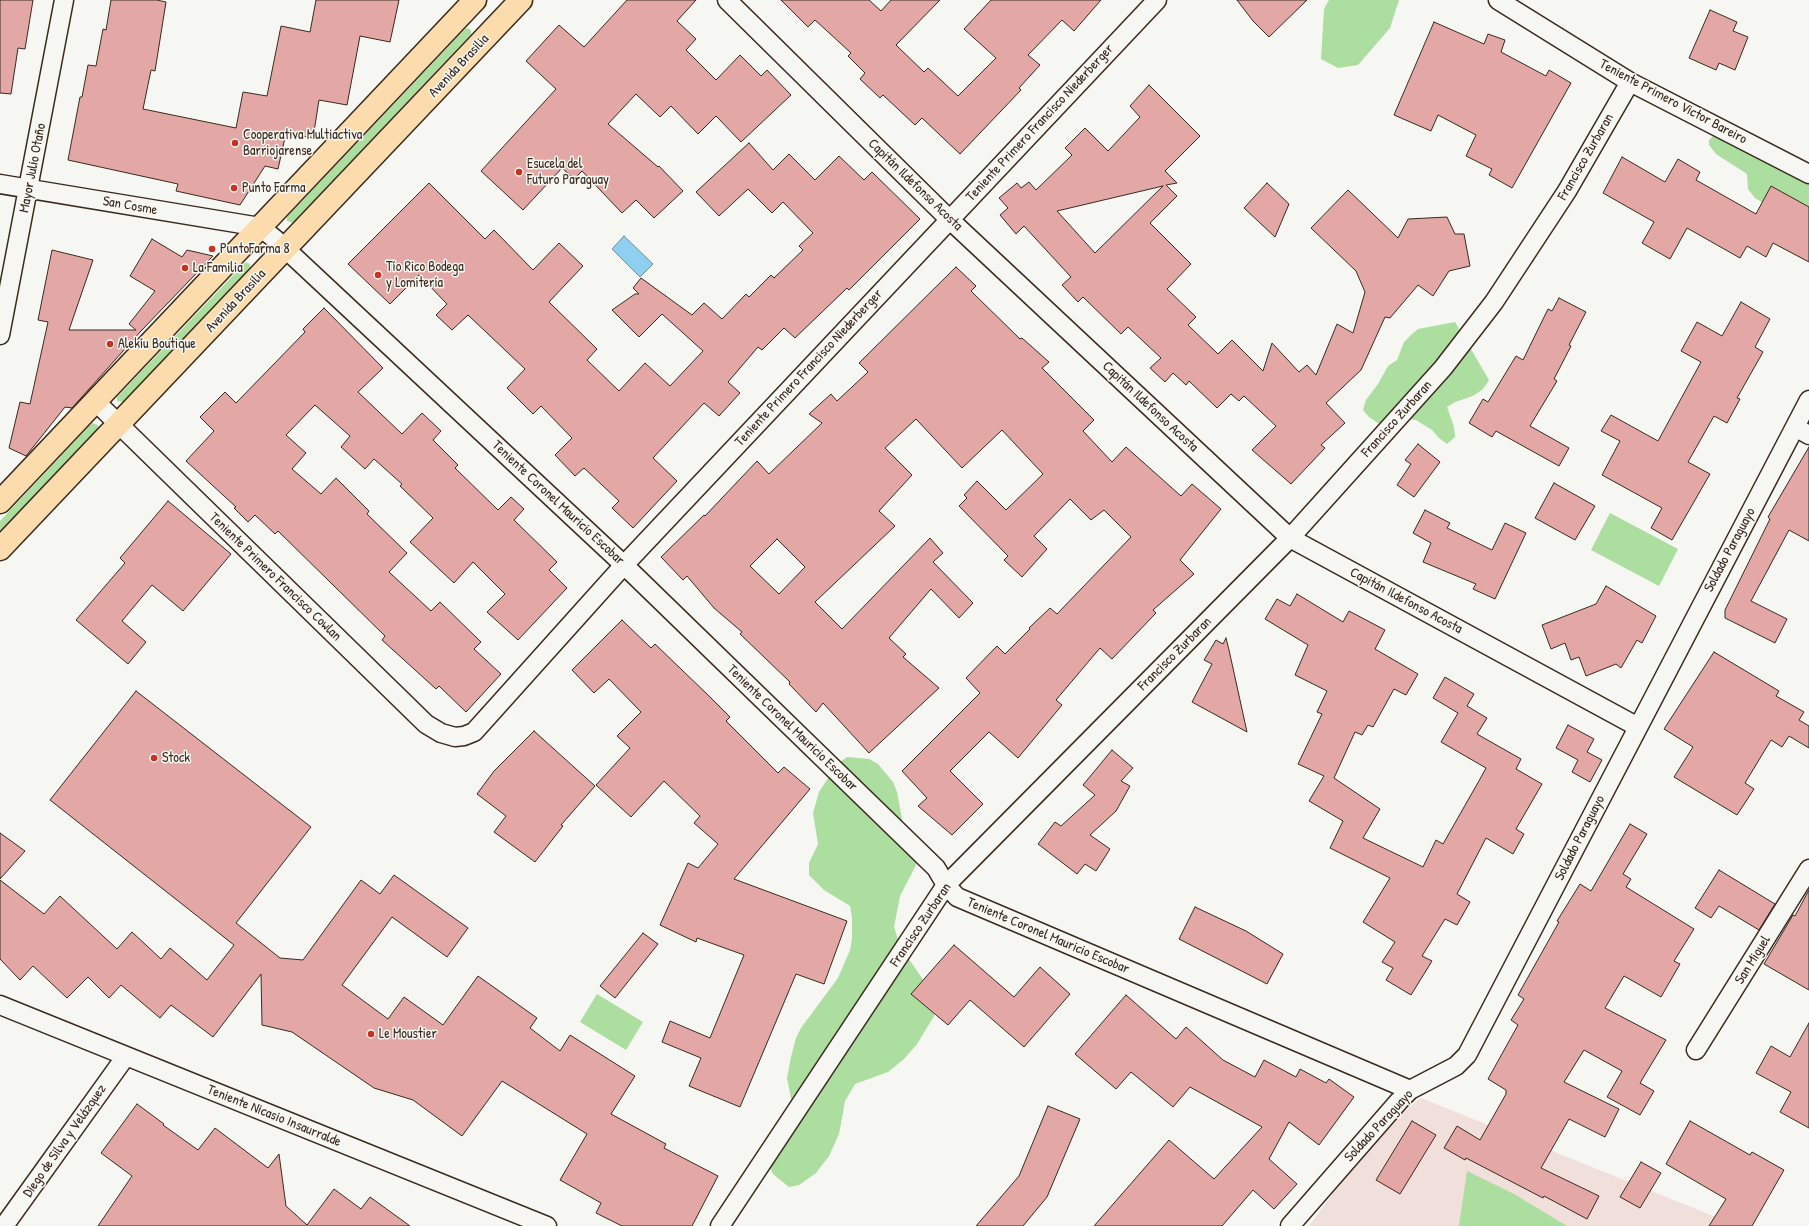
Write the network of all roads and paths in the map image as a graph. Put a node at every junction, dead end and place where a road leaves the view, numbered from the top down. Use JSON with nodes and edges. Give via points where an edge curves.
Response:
{"nodes":[{"id":1,"x":64,"y":0,"type":"edge"},
{"id":2,"x":475,"y":0,"type":"edge"},
{"id":3,"x":483,"y":0,"type":"edge"},
{"id":4,"x":521,"y":0,"type":"edge"},
{"id":5,"x":728,"y":0,"type":"edge"},
{"id":6,"x":1157,"y":0,"type":"edge"},
{"id":7,"x":1498,"y":0,"type":"edge"},
{"id":8,"x":501,"y":20,"type":"junction"},
{"id":9,"x":1630,"y":82,"type":"junction"},
{"id":10,"x":1809,"y":174,"type":"edge"},
{"id":11,"x":0,"y":184,"type":"edge"},
{"id":12,"x":29,"y":189,"type":"junction"},
{"id":13,"x":949,"y":219,"type":"junction"},
{"id":14,"x":260,"y":228,"type":"junction"},
{"id":15,"x":285,"y":249,"type":"junction"},
{"id":16,"x":0,"y":335,"type":"edge"},
{"id":17,"x":1809,"y":400,"type":"edge"},
{"id":18,"x":95,"y":401,"type":"junction"},
{"id":19,"x":120,"y":425,"type":"junction"},
{"id":20,"x":1802,"y":431,"type":"edge"},
{"id":21,"x":0,"y":502,"type":"edge"},
{"id":22,"x":1290,"y":538,"type":"junction"},
{"id":23,"x":0,"y":549,"type":"edge"},
{"id":24,"x":624,"y":565,"type":"junction"},
{"id":25,"x":1638,"y":727,"type":"junction"},
{"id":26,"x":464,"y":736,"type":"joint"},
{"id":27,"x":1809,"y":869,"type":"edge"},
{"id":28,"x":946,"y":885,"type":"junction"},
{"id":29,"x":0,"y":1005,"type":"edge"},
{"id":30,"x":1696,"y":1050,"type":"dead end"},
{"id":31,"x":126,"y":1056,"type":"junction"},
{"id":32,"x":1410,"y":1090,"type":"junction"},
{"id":33,"x":4,"y":1226,"type":"edge"},
{"id":34,"x":547,"y":1226,"type":"edge"},
{"id":35,"x":720,"y":1226,"type":"edge"},
{"id":36,"x":1290,"y":1226,"type":"edge"}],
"edges":[{"from":1,"to":12,"type":"street","name":"Mayor Julio Otaño"},
{"from":2,"to":14,"type":"main road"},
{"from":3,"to":8,"type":"main road"},
{"from":4,"to":8,"type":"main road","name":"Avenida Brasilia"},
{"from":5,"to":13,"type":"street","name":"Capitán Ildefonso Acosta"},
{"from":6,"to":13,"type":"street","name":"Teniente Primero Francisco Niederberger"},
{"from":7,"to":9,"type":"street","name":"Teniente Primero Victor Bareiro"},
{"from":8,"to":15,"type":"main road","name":"Avenida Brasilia"},
{"from":9,"to":10,"type":"street","name":"Teniente Primero Victor Bareiro"},
{"from":9,"to":22,"type":"street","name":"Francisco Zurbaran","via":[[1567,191],[1470,335]]},
{"from":11,"to":12,"type":"street","name":"San Cosme"},
{"from":12,"to":14,"type":"street","name":"San Cosme"},
{"from":12,"to":16,"type":"street","name":"Mayor Julio Otaño"},
{"from":13,"to":22,"type":"street","name":"Capitán Ildefonso Acosta"},
{"from":13,"to":24,"type":"street","name":"Teniente Primero Francisco Niederberger"},
{"from":14,"to":15,"type":"street","name":"Teniente Coronel Mauricio Escobar"},
{"from":14,"to":18,"type":"main road"},
{"from":15,"to":19,"type":"main road","name":"Avenida Brasilia"},
{"from":15,"to":24,"type":"street","name":"Teniente Coronel Mauricio Escobar"},
{"from":17,"to":20,"type":"street","name":"Soldado Paraguayo"},
{"from":18,"to":19,"type":"street","name":"Teniente Primero Francisco Cowlan"},
{"from":18,"to":21,"type":"main road"},
{"from":19,"to":23,"type":"main road","name":"Avenida Brasilia"},
{"from":19,"to":26,"type":"street","name":"Teniente Primero Francisco Cowlan","via":[[426,724],[441,733],[455,737]]},
{"from":20,"to":25,"type":"street","name":"Soldado Paraguayo"},
{"from":22,"to":25,"type":"street","name":"Capitán Ildefonso Acosta"},
{"from":22,"to":28,"type":"street","name":"Francisco Zurbaran"},
{"from":24,"to":26,"type":"street","name":"Teniente Primero Francisco Niederberger","via":[[474,732]]},
{"from":24,"to":28,"type":"street","name":"Teniente Coronel Mauricio Escobar","via":[[936,868]]},
{"from":25,"to":32,"type":"street","name":"Soldado Paraguayo","via":[[1467,1055],[1456,1066]]},
{"from":27,"to":30,"type":"street","name":"San Miguel"},
{"from":28,"to":32,"type":"street","name":"Teniente Coronel Mauricio Escobar","via":[[962,900]]},
{"from":28,"to":35,"type":"street","name":"Francisco Zurbaran"},
{"from":29,"to":31,"type":"street","name":"Teniente Nicasio Insaurralde"},
{"from":31,"to":33,"type":"street","name":"Diego de Silva y Velázquez"},
{"from":31,"to":34,"type":"street","name":"Teniente Nicasio Insaurralde"},
{"from":32,"to":36,"type":"street","name":"Soldado Paraguayo"}]}
